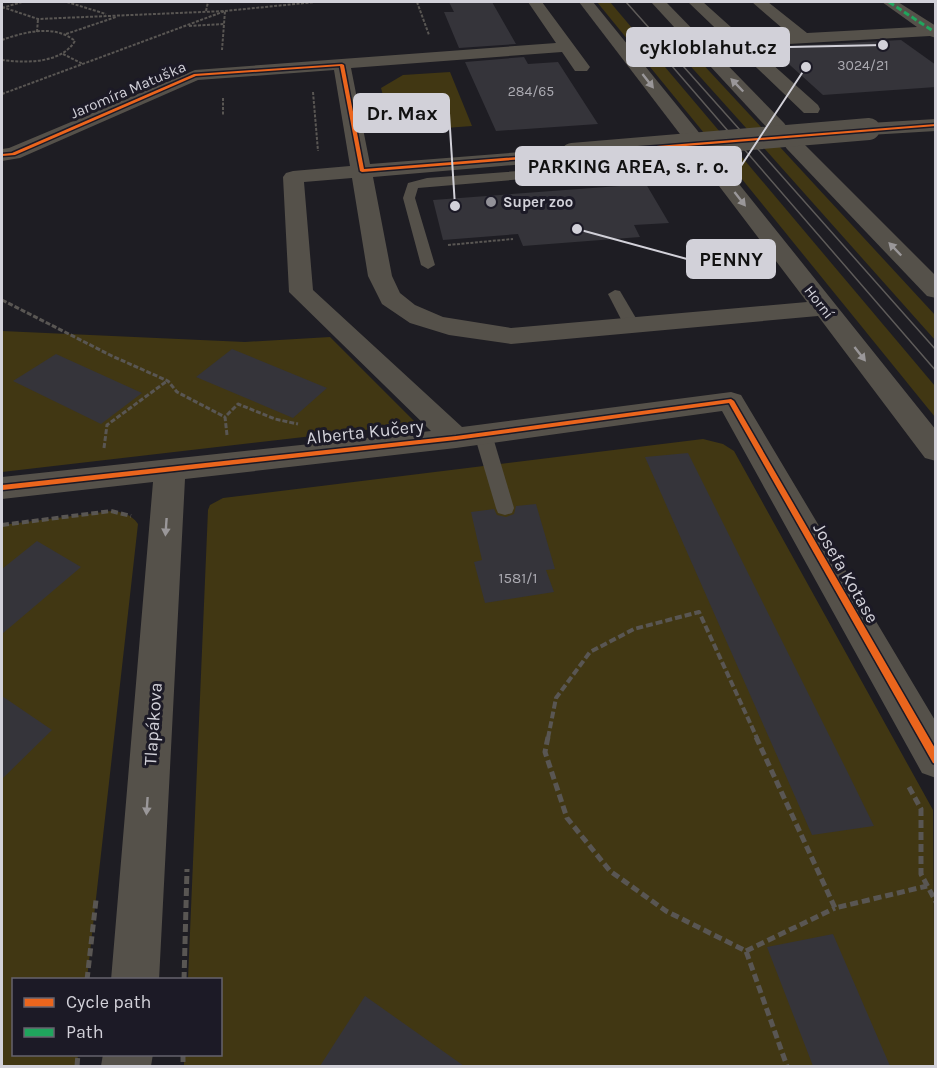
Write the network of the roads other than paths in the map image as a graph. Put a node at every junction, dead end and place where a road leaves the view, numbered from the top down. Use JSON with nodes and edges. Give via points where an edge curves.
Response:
{"nodes":[{"id":1,"x":535,"y":2,"type":"edge"},
{"id":2,"x":586,"y":2,"type":"edge"},
{"id":3,"x":658,"y":2,"type":"edge"},
{"id":4,"x":695,"y":2,"type":"edge"},
{"id":5,"x":759,"y":2,"type":"edge"},
{"id":6,"x":889,"y":2,"type":"edge"},
{"id":7,"x":773,"y":13,"type":"junction"},
{"id":8,"x":749,"y":15,"type":"dead end"},
{"id":9,"x":934,"y":32,"type":"edge"},
{"id":10,"x":804,"y":39,"type":"junction"},
{"id":11,"x":738,"y":42,"type":"junction"},
{"id":12,"x":566,"y":47,"type":"junction"},
{"id":13,"x":342,"y":65,"type":"junction"},
{"id":14,"x":581,"y":68,"type":"dead end"},
{"id":15,"x":812,"y":109,"type":"dead end"},
{"id":16,"x":936,"y":124,"type":"edge"},
{"id":17,"x":777,"y":127,"type":"dead end"},
{"id":18,"x":690,"y":134,"type":"dead end"},
{"id":19,"x":794,"y":145,"type":"dead end"},
{"id":20,"x":704,"y":153,"type":"dead end"},
{"id":21,"x":2,"y":155,"type":"edge"},
{"id":22,"x":514,"y":167,"type":"junction"},
{"id":23,"x":625,"y":167,"type":"dead end"},
{"id":24,"x":362,"y":171,"type":"junction"},
{"id":25,"x":428,"y":265,"type":"dead end"},
{"id":26,"x":935,"y":289,"type":"edge"},
{"id":27,"x":615,"y":294,"type":"dead end"},
{"id":28,"x":824,"y":308,"type":"junction"},
{"id":29,"x":632,"y":325,"type":"junction"},
{"id":30,"x":731,"y":401,"type":"joint"},
{"id":31,"x":470,"y":436,"type":"junction"},
{"id":32,"x":936,"y":451,"type":"edge"},
{"id":33,"x":170,"y":469,"type":"junction"},
{"id":34,"x":2,"y":488,"type":"edge"},
{"id":35,"x":505,"y":508,"type":"dead end"},
{"id":36,"x":936,"y":760,"type":"edge"},
{"id":37,"x":135,"y":978,"type":"edge"}],
"edges":[{"from":1,"to":12,"type":"street"},
{"from":2,"to":18,"type":"street","one_way":true},
{"from":17,"to":3,"type":"street","one_way":true},
{"from":4,"to":11,"type":"street"},
{"from":5,"to":7,"type":"street"},
{"from":6,"to":9,"type":"street"},
{"from":7,"to":8,"type":"street"},
{"from":7,"to":10,"type":"street"},
{"from":9,"to":10,"type":"street"},
{"from":10,"to":11,"type":"street"},
{"from":11,"to":15,"type":"street"},
{"from":12,"to":13,"type":"street","name":"Jaromíra Matuška"},
{"from":12,"to":14,"type":"street"},
{"from":13,"to":21,"type":"street","name":"Jaromíra Matuška","via":[[195,75],[13,154]]},
{"from":13,"to":24,"type":"street"},
{"from":16,"to":22,"type":"street","bridge":true,"via":[[572,153]]},
{"from":26,"to":19,"type":"street","one_way":true},
{"from":20,"to":28,"type":"street","name":"Horní","one_way":true},
{"from":22,"to":23,"type":"lane"},
{"from":22,"to":24,"type":"street"},
{"from":22,"to":25,"type":"lane","via":[[412,186],[409,198]]},
{"from":24,"to":29,"type":"street","via":[[380,276],[392,300],[419,317],[467,331],[511,336]]},
{"from":24,"to":31,"type":"street","via":[[293,177],[301,292]]},
{"from":27,"to":29,"type":"lane"},
{"from":28,"to":29,"type":"street"},
{"from":28,"to":32,"type":"street","name":"Horní","one_way":true},
{"from":30,"to":31,"type":"street","name":"Alberta Kučery"},
{"from":30,"to":36,"type":"street","name":"Josefa Kotase"},
{"from":31,"to":33,"type":"street","name":"Alberta Kučery"},
{"from":31,"to":35,"type":"lane"},
{"from":33,"to":34,"type":"street","name":"Alberta Kučery"},
{"from":33,"to":37,"type":"street","name":"Tlapákova","one_way":true}]}
